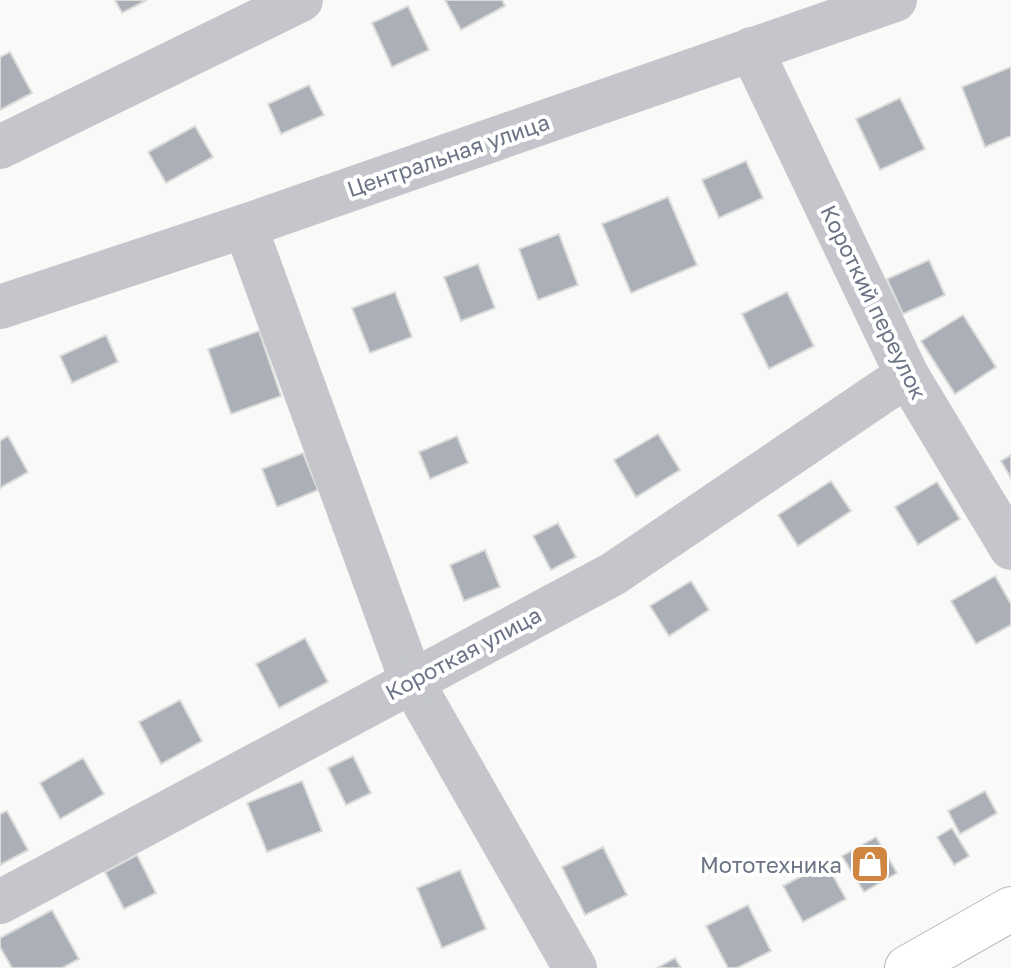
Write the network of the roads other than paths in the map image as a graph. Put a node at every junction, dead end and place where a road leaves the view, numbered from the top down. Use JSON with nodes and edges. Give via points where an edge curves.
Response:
{"nodes":[{"id":1,"x":301,"y":0,"type":"edge"},
{"id":2,"x":895,"y":0,"type":"edge"},
{"id":3,"x":751,"y":49,"type":"junction"},
{"id":4,"x":0,"y":147,"type":"edge"},
{"id":5,"x":245,"y":226,"type":"junction"},
{"id":6,"x":0,"y":307,"type":"edge"},
{"id":7,"x":907,"y":375,"type":"junction"},
{"id":8,"x":1011,"y":548,"type":"edge"},
{"id":9,"x":411,"y":680,"type":"junction"},
{"id":10,"x":0,"y":902,"type":"edge"},
{"id":11,"x":1011,"y":909,"type":"edge"},
{"id":12,"x":575,"y":968,"type":"edge"},
{"id":13,"x":907,"y":968,"type":"edge"}],
"edges":[{"from":1,"to":4,"type":"street"},
{"from":2,"to":3,"type":"street","name":"Центральная улица"},
{"from":3,"to":5,"type":"street","name":"Центральная улица"},
{"from":3,"to":7,"type":"street","name":"Короткий переулок"},
{"from":5,"to":6,"type":"street","name":"Центральная улица"},
{"from":5,"to":9,"type":"street"},
{"from":7,"to":8,"type":"street","name":"Короткий переулок"},
{"from":7,"to":9,"type":"street","name":"Короткая улица","via":[[613,574]]},
{"from":9,"to":10,"type":"street","name":"Короткая улица"},
{"from":9,"to":12,"type":"street"},
{"from":11,"to":13,"type":"main road"}]}
